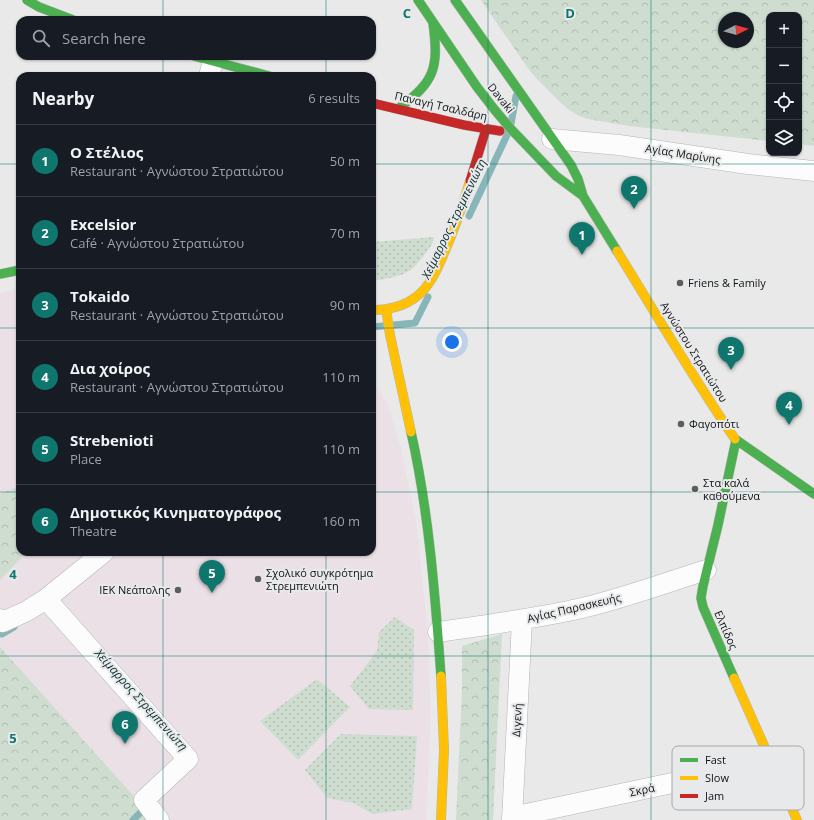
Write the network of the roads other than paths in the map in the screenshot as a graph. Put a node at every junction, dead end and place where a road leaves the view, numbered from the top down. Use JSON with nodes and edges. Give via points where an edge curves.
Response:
{"nodes":[{"id":1,"x":27,"y":0,"type":"edge"},
{"id":2,"x":418,"y":0,"type":"edge"},
{"id":3,"x":455,"y":0,"type":"edge"},
{"id":4,"x":63,"y":16,"type":"edge"},
{"id":5,"x":432,"y":20,"type":"junction"},
{"id":6,"x":199,"y":60,"type":"edge"},
{"id":7,"x":211,"y":69,"type":"edge"},
{"id":8,"x":236,"y":72,"type":"edge"},
{"id":9,"x":376,"y":104,"type":"edge"},
{"id":10,"x":398,"y":109,"type":"junction"},
{"id":11,"x":486,"y":129,"type":"junction"},
{"id":12,"x":517,"y":134,"type":"junction"},
{"id":13,"x":540,"y":137,"type":"junction"},
{"id":14,"x":814,"y":171,"type":"edge"},
{"id":15,"x":583,"y":196,"type":"junction"},
{"id":16,"x":16,"y":271,"type":"edge"},
{"id":17,"x":0,"y":274,"type":"edge"},
{"id":18,"x":376,"y":310,"type":"edge"},
{"id":19,"x":736,"y":440,"type":"junction"},
{"id":20,"x":814,"y":494,"type":"edge"},
{"id":21,"x":99,"y":556,"type":"edge"},
{"id":22,"x":706,"y":570,"type":"junction"},
{"id":23,"x":46,"y":599,"type":"junction"},
{"id":24,"x":0,"y":619,"type":"edge"},
{"id":25,"x":522,"y":620,"type":"junction"},
{"id":26,"x":438,"y":632,"type":"junction"},
{"id":27,"x":764,"y":746,"type":"edge"},
{"id":28,"x":672,"y":784,"type":"edge"},
{"id":29,"x":793,"y":810,"type":"edge"},
{"id":30,"x":512,"y":819,"type":"edge"},
{"id":31,"x":159,"y":820,"type":"edge"},
{"id":32,"x":441,"y":820,"type":"edge"},
{"id":33,"x":797,"y":820,"type":"edge"}],
"edges":[{"from":1,"to":4,"type":"main road"},
{"from":2,"to":5,"type":"main road","name":"Davaki"},
{"from":3,"to":13,"type":"main road","name":"Davaki"},
{"from":5,"to":10,"type":"main road","via":[[436,46],[436,62],[432,75],[423,89]]},
{"from":5,"to":12,"type":"main road","name":"Davaki","via":[[477,87]]},
{"from":6,"to":7,"type":"main road"},
{"from":7,"to":8,"type":"main road"},
{"from":9,"to":10,"type":"main road","name":"Παναγή Τσαλδάρη"},
{"from":10,"to":11,"type":"main road","name":"Παναγή Τσαλδάρη"},
{"from":11,"to":12,"type":"main road","name":"Παναγή Τσαλδάρη"},
{"from":11,"to":18,"type":"main road","via":[[456,224],[426,288],[402,305]]},
{"from":12,"to":13,"type":"main road","name":"Παναγή Τσαλδάρη"},
{"from":12,"to":15,"type":"main road","name":"Davaki","via":[[556,176]]},
{"from":13,"to":14,"type":"street","name":"Αγίας Μαρίνης"},
{"from":13,"to":15,"type":"main road","name":"Davaki","via":[[571,164]]},
{"from":15,"to":19,"type":"main road","name":"Αγνώστου Στρατιώτου"},
{"from":16,"to":17,"type":"main road"},
{"from":18,"to":26,"type":"main road","via":[[390,336],[405,398],[427,523]]},
{"from":19,"to":20,"type":"main road","name":"Αγνώστου Στρατιώτου"},
{"from":19,"to":22,"type":"main road","name":"Ελπίδος"},
{"from":21,"to":23,"type":"street"},
{"from":22,"to":25,"type":"street","name":"Αγίας Παρασκευής","via":[[598,604]]},
{"from":22,"to":27,"type":"main road","name":"Ελπίδος","via":[[701,598],[703,607]]},
{"from":23,"to":24,"type":"street","via":[[3,622]]},
{"from":23,"to":31,"type":"street","via":[[188,759],[144,800]]},
{"from":25,"to":26,"type":"street","name":"Αγίας Παρασκευής"},
{"from":25,"to":30,"type":"street","name":"Διγενή"},
{"from":26,"to":32,"type":"main road","via":[[444,750]]},
{"from":28,"to":30,"type":"street","name":"Σκρά"},
{"from":29,"to":33,"type":"main road","name":"Ελπίδος"}]}
